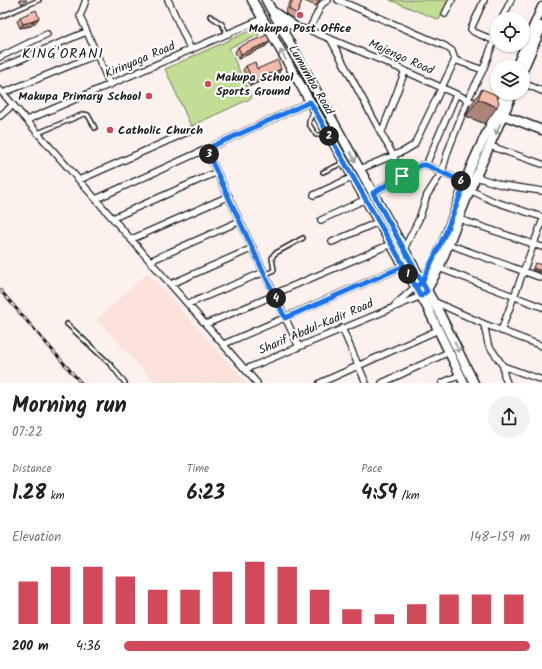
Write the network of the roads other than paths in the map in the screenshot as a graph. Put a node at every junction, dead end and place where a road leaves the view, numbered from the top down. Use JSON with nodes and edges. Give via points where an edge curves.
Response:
{"nodes":[{"id":1,"x":39,"y":0,"type":"edge"},
{"id":2,"x":86,"y":0,"type":"edge"},
{"id":3,"x":168,"y":0,"type":"edge"},
{"id":4,"x":265,"y":0,"type":"edge"},
{"id":5,"x":274,"y":0,"type":"edge"},
{"id":6,"x":328,"y":0,"type":"edge"},
{"id":7,"x":338,"y":0,"type":"edge"},
{"id":8,"x":452,"y":0,"type":"edge"},
{"id":9,"x":484,"y":0,"type":"edge"},
{"id":10,"x":510,"y":0,"type":"edge"},
{"id":11,"x":253,"y":2,"type":"edge"},
{"id":12,"x":542,"y":7,"type":"edge"},
{"id":13,"x":271,"y":9,"type":"junction"},
{"id":14,"x":505,"y":12,"type":"edge"},
{"id":15,"x":445,"y":14,"type":"dead end"},
{"id":16,"x":210,"y":16,"type":"dead end"},
{"id":17,"x":0,"y":17,"type":"edge"},
{"id":18,"x":262,"y":19,"type":"junction"},
{"id":19,"x":280,"y":26,"type":"junction"},
{"id":20,"x":294,"y":26,"type":"junction"},
{"id":21,"x":542,"y":26,"type":"edge"},
{"id":22,"x":309,"y":30,"type":"junction"},
{"id":23,"x":269,"y":31,"type":"junction"},
{"id":24,"x":86,"y":32,"type":"junction"},
{"id":25,"x":47,"y":34,"type":"dead end"},
{"id":26,"x":227,"y":34,"type":"junction"},
{"id":27,"x":286,"y":37,"type":"junction"},
{"id":28,"x":490,"y":38,"type":"edge"},
{"id":29,"x":331,"y":40,"type":"junction"},
{"id":30,"x":490,"y":49,"type":"edge"},
{"id":31,"x":191,"y":50,"type":"junction"},
{"id":32,"x":96,"y":55,"type":"junction"},
{"id":33,"x":0,"y":57,"type":"edge"},
{"id":34,"x":455,"y":60,"type":"junction"},
{"id":35,"x":519,"y":60,"type":"edge"},
{"id":36,"x":527,"y":60,"type":"edge"},
{"id":37,"x":0,"y":68,"type":"edge"},
{"id":38,"x":483,"y":70,"type":"junction"},
{"id":39,"x":405,"y":71,"type":"junction"},
{"id":40,"x":110,"y":85,"type":"junction"},
{"id":41,"x":530,"y":86,"type":"edge"},
{"id":42,"x":440,"y":88,"type":"junction"},
{"id":43,"x":1,"y":91,"type":"edge"},
{"id":44,"x":542,"y":91,"type":"edge"},
{"id":45,"x":456,"y":95,"type":"junction"},
{"id":46,"x":468,"y":99,"type":"junction"},
{"id":47,"x":503,"y":100,"type":"edge"},
{"id":48,"x":509,"y":100,"type":"edge"},
{"id":49,"x":310,"y":102,"type":"junction"},
{"id":50,"x":13,"y":105,"type":"junction"},
{"id":51,"x":314,"y":110,"type":"junction"},
{"id":52,"x":500,"y":114,"type":"junction"},
{"id":53,"x":0,"y":116,"type":"edge"},
{"id":54,"x":27,"y":120,"type":"junction"},
{"id":55,"x":95,"y":128,"type":"dead end"},
{"id":56,"x":192,"y":130,"type":"dead end"},
{"id":57,"x":542,"y":130,"type":"edge"},
{"id":58,"x":38,"y":133,"type":"junction"},
{"id":59,"x":381,"y":134,"type":"junction"},
{"id":60,"x":329,"y":135,"type":"junction"},
{"id":61,"x":490,"y":146,"type":"junction"},
{"id":62,"x":206,"y":149,"type":"junction"},
{"id":63,"x":393,"y":155,"type":"junction"},
{"id":64,"x":344,"y":162,"type":"junction"},
{"id":65,"x":542,"y":164,"type":"edge"},
{"id":66,"x":426,"y":165,"type":"junction"},
{"id":67,"x":360,"y":169,"type":"junction"},
{"id":68,"x":217,"y":172,"type":"junction"},
{"id":69,"x":323,"y":172,"type":"dead end"},
{"id":70,"x":442,"y":172,"type":"junction"},
{"id":71,"x":402,"y":176,"type":"junction"},
{"id":72,"x":353,"y":177,"type":"junction"},
{"id":73,"x":476,"y":177,"type":"junction"},
{"id":74,"x":79,"y":180,"type":"junction"},
{"id":75,"x":465,"y":183,"type":"junction"},
{"id":76,"x":470,"y":190,"type":"junction"},
{"id":77,"x":542,"y":191,"type":"edge"},
{"id":78,"x":373,"y":193,"type":"junction"},
{"id":79,"x":314,"y":195,"type":"dead end"},
{"id":80,"x":229,"y":196,"type":"junction"},
{"id":81,"x":96,"y":199,"type":"junction"},
{"id":82,"x":366,"y":199,"type":"junction"},
{"id":83,"x":542,"y":217,"type":"edge"},
{"id":84,"x":112,"y":218,"type":"junction"},
{"id":85,"x":458,"y":219,"type":"junction"},
{"id":86,"x":321,"y":220,"type":"dead end"},
{"id":87,"x":240,"y":221,"type":"junction"},
{"id":88,"x":378,"y":222,"type":"junction"},
{"id":89,"x":542,"y":222,"type":"edge"},
{"id":90,"x":303,"y":238,"type":"dead end"},
{"id":91,"x":132,"y":239,"type":"junction"},
{"id":92,"x":332,"y":242,"type":"dead end"},
{"id":93,"x":391,"y":244,"type":"junction"},
{"id":94,"x":448,"y":244,"type":"junction"},
{"id":95,"x":534,"y":244,"type":"junction"},
{"id":96,"x":542,"y":247,"type":"edge"},
{"id":97,"x":253,"y":248,"type":"junction"},
{"id":98,"x":404,"y":249,"type":"junction"},
{"id":99,"x":150,"y":261,"type":"junction"},
{"id":100,"x":404,"y":266,"type":"junction"},
{"id":101,"x":439,"y":268,"type":"junction"},
{"id":102,"x":524,"y":271,"type":"junction"},
{"id":103,"x":265,"y":274,"type":"junction"},
{"id":104,"x":542,"y":278,"type":"edge"},
{"id":105,"x":171,"y":284,"type":"junction"},
{"id":106,"x":419,"y":284,"type":"junction"},
{"id":107,"x":424,"y":293,"type":"junction"},
{"id":108,"x":274,"y":294,"type":"junction"},
{"id":109,"x":514,"y":296,"type":"junction"},
{"id":110,"x":433,"y":301,"type":"junction"},
{"id":111,"x":188,"y":304,"type":"junction"},
{"id":112,"x":395,"y":305,"type":"junction"},
{"id":113,"x":542,"y":307,"type":"edge"},
{"id":114,"x":285,"y":318,"type":"junction"},
{"id":115,"x":67,"y":324,"type":"dead end"},
{"id":116,"x":206,"y":324,"type":"junction"},
{"id":117,"x":484,"y":324,"type":"junction"},
{"id":118,"x":342,"y":328,"type":"junction"},
{"id":119,"x":438,"y":330,"type":"junction"},
{"id":120,"x":501,"y":331,"type":"junction"},
{"id":121,"x":224,"y":344,"type":"junction"},
{"id":122,"x":542,"y":346,"type":"edge"},
{"id":123,"x":298,"y":347,"type":"junction"},
{"id":124,"x":449,"y":352,"type":"junction"},
{"id":125,"x":358,"y":366,"type":"junction"},
{"id":126,"x":503,"y":366,"type":"junction"},
{"id":127,"x":246,"y":369,"type":"junction"},
{"id":128,"x":460,"y":375,"type":"junction"},
{"id":129,"x":542,"y":380,"type":"edge"},
{"id":130,"x":125,"y":383,"type":"edge"},
{"id":131,"x":257,"y":383,"type":"edge"},
{"id":132,"x":320,"y":383,"type":"edge"},
{"id":133,"x":366,"y":383,"type":"edge"},
{"id":134,"x":382,"y":383,"type":"edge"},
{"id":135,"x":442,"y":383,"type":"edge"},
{"id":136,"x":464,"y":383,"type":"edge"},
{"id":137,"x":474,"y":383,"type":"edge"},
{"id":138,"x":507,"y":383,"type":"edge"}],
"edges":[{"from":1,"to":17,"type":"lane"},
{"from":2,"to":24,"type":"street","via":[[80,16]]},
{"from":3,"to":31,"type":"street"},
{"from":4,"to":11,"type":"main road"},
{"from":4,"to":13,"type":"main road","name":"Lumumba Road"},
{"from":5,"to":13,"type":"street"},
{"from":6,"to":22,"type":"street","via":[[322,4]]},
{"from":7,"to":34,"type":"street","via":[[445,46],[452,51]]},
{"from":8,"to":15,"type":"street"},
{"from":9,"to":28,"type":"street","via":[[471,29]]},
{"from":10,"to":14,"type":"street"},
{"from":11,"to":18,"type":"main road","name":"Lumumba Road"},
{"from":12,"to":35,"type":"main road"},
{"from":13,"to":19,"type":"main road","name":"Lumumba Road"},
{"from":13,"to":20,"type":"main road"},
{"from":16,"to":26,"type":"lane","via":[[222,24]]},
{"from":18,"to":23,"type":"main road","name":"Lumumba Road"},
{"from":18,"to":26,"type":"street","name":"Kirinyaga Road"},
{"from":19,"to":20,"type":"street","name":"Majengo Road"},
{"from":19,"to":23,"type":"main road"},
{"from":19,"to":27,"type":"main road","name":"Lumumba Road"},
{"from":20,"to":22,"type":"street","name":"Majengo Road"},
{"from":20,"to":27,"type":"street"},
{"from":21,"to":36,"type":"main road"},
{"from":22,"to":29,"type":"street","name":"Majengo Road"},
{"from":49,"to":23,"type":"main road","name":"Lumumba Road","one_way":true},
{"from":24,"to":32,"type":"street"},
{"from":24,"to":37,"type":"street"},
{"from":25,"to":33,"type":"street"},
{"from":26,"to":31,"type":"street","name":"Kirinyaga Road"},
{"from":27,"to":67,"type":"main road","name":"Lumumba Road","one_way":true},
{"from":29,"to":39,"type":"street","name":"Majengo Road"},
{"from":29,"to":59,"type":"street"},
{"from":30,"to":38,"type":"street"},
{"from":31,"to":40,"type":"street","name":"Kirinyaga Road"},
{"from":32,"to":40,"type":"street"},
{"from":32,"to":43,"type":"street"},
{"from":34,"to":38,"type":"street"},
{"from":34,"to":42,"type":"street"},
{"from":38,"to":46,"type":"street"},
{"from":39,"to":42,"type":"street","name":"Majengo Road"},
{"from":39,"to":59,"type":"street"},
{"from":40,"to":54,"type":"street","name":"Kirinyaga Road"},
{"from":41,"to":44,"type":"street"},
{"from":42,"to":45,"type":"street","name":"Majengo Road"},
{"from":42,"to":63,"type":"street","via":[[414,145]]},
{"from":43,"to":50,"type":"street"},
{"from":45,"to":46,"type":"street","name":"Majengo Road"},
{"from":45,"to":66,"type":"street"},
{"from":46,"to":52,"type":"street","name":"Majengo Road"},
{"from":46,"to":70,"type":"street"},
{"from":47,"to":52,"type":"main road"},
{"from":48,"to":52,"type":"main road"},
{"from":49,"to":51,"type":"main road","name":"Lumumba Road"},
{"from":49,"to":62,"type":"street"},
{"from":50,"to":53,"type":"street"},
{"from":50,"to":54,"type":"street"},
{"from":51,"to":60,"type":"main road","name":"Lumumba Road"},
{"from":51,"to":60,"type":"lane","via":[[309,120],[314,132],[320,136]]},
{"from":52,"to":57,"type":"main road","name":"Majengo Road"},
{"from":52,"to":61,"type":"main road","one_way":true},
{"from":52,"to":75,"type":"main road"},
{"from":54,"to":58,"type":"street"},
{"from":55,"to":58,"type":"lane","via":[[88,115],[84,114]]},
{"from":56,"to":74,"type":"street"},
{"from":58,"to":74,"type":"street"},
{"from":59,"to":63,"type":"street"},
{"from":60,"to":64,"type":"main road","name":"Lumumba Road"},
{"from":61,"to":65,"type":"street"},
{"from":61,"to":73,"type":"main road"},
{"from":62,"to":68,"type":"street"},
{"from":62,"to":81,"type":"street"},
{"from":63,"to":67,"type":"street"},
{"from":63,"to":71,"type":"street"},
{"from":64,"to":69,"type":"lane"},
{"from":64,"to":72,"type":"main road","name":"Lumumba Road"},
{"from":66,"to":70,"type":"street"},
{"from":66,"to":71,"type":"street","via":[[421,165]]},
{"from":67,"to":78,"type":"main road","name":"Lumumba Road"},
{"from":68,"to":80,"type":"street"},
{"from":68,"to":84,"type":"street"},
{"from":70,"to":75,"type":"street"},
{"from":70,"to":98,"type":"street","via":[[427,195],[419,219]]},
{"from":71,"to":78,"type":"street"},
{"from":72,"to":79,"type":"street"},
{"from":72,"to":82,"type":"main road","name":"Lumumba Road"},
{"from":73,"to":76,"type":"main road"},
{"from":73,"to":77,"type":"street","via":[[502,185]]},
{"from":74,"to":81,"type":"street"},
{"from":75,"to":106,"type":"main road","via":[[446,232]]},
{"from":76,"to":83,"type":"street","via":[[493,201]]},
{"from":76,"to":85,"type":"main road"},
{"from":78,"to":98,"type":"main road","name":"Lumumba Road"},
{"from":80,"to":87,"type":"street"},
{"from":80,"to":91,"type":"street"},
{"from":81,"to":84,"type":"street"},
{"from":82,"to":86,"type":"street"},
{"from":82,"to":88,"type":"main road","name":"Lumumba Road"},
{"from":84,"to":91,"type":"street"},
{"from":85,"to":94,"type":"main road"},
{"from":85,"to":95,"type":"street"},
{"from":87,"to":97,"type":"street"},
{"from":87,"to":99,"type":"street"},
{"from":88,"to":92,"type":"street"},
{"from":88,"to":93,"type":"main road","name":"Lumumba Road"},
{"from":89,"to":95,"type":"street"},
{"from":90,"to":103,"type":"lane","via":[[274,254],[274,271]]},
{"from":91,"to":99,"type":"street"},
{"from":93,"to":100,"type":"main road","name":"Lumumba Road"},
{"from":93,"to":108,"type":"street"},
{"from":94,"to":101,"type":"main road"},
{"from":94,"to":102,"type":"street"},
{"from":95,"to":96,"type":"street"},
{"from":95,"to":102,"type":"street"},
{"from":97,"to":103,"type":"street"},
{"from":97,"to":105,"type":"street"},
{"from":98,"to":106,"type":"main road","name":"Lumumba Road"},
{"from":99,"to":105,"type":"street"},
{"from":100,"to":106,"type":"main road","name":"Lumumba Road"},
{"from":100,"to":114,"type":"street"},
{"from":101,"to":107,"type":"main road"},
{"from":101,"to":109,"type":"street"},
{"from":102,"to":104,"type":"street"},
{"from":102,"to":109,"type":"street"},
{"from":103,"to":108,"type":"street"},
{"from":103,"to":111,"type":"street"},
{"from":105,"to":111,"type":"street"},
{"from":106,"to":107,"type":"main road","name":"Lumumba Road"},
{"from":106,"to":112,"type":"street","name":"Sharif Abdul-Kadir Road"},
{"from":107,"to":110,"type":"main road","name":"Lumumba Road"},
{"from":107,"to":112,"type":"street","name":"Sharif Abdul-Kadir Road"},
{"from":107,"to":119,"type":"main road","name":"Lumumba Road"},
{"from":108,"to":114,"type":"street"},
{"from":108,"to":116,"type":"street"},
{"from":109,"to":113,"type":"street"},
{"from":109,"to":120,"type":"street"},
{"from":110,"to":117,"type":"street"},
{"from":110,"to":137,"type":"main road","name":"Lumumba Road","one_way":true},
{"from":111,"to":116,"type":"street"},
{"from":112,"to":118,"type":"street","name":"Sharif Abdul-Kadir Road"},
{"from":114,"to":121,"type":"street"},
{"from":114,"to":123,"type":"street"},
{"from":115,"to":130,"type":"lane"},
{"from":116,"to":121,"type":"street"},
{"from":117,"to":120,"type":"street"},
{"from":117,"to":126,"type":"street","via":[[488,344]]},
{"from":118,"to":123,"type":"street","name":"Sharif Abdul-Kadir Road"},
{"from":118,"to":125,"type":"street"},
{"from":119,"to":124,"type":"main road","name":"Lumumba Road"},
{"from":119,"to":125,"type":"street"},
{"from":120,"to":122,"type":"street"},
{"from":121,"to":127,"type":"street"},
{"from":123,"to":127,"type":"street","name":"Sharif Abdul-Kadir Road"},
{"from":124,"to":128,"type":"main road","name":"Lumumba Road"},
{"from":124,"to":134,"type":"street"},
{"from":125,"to":132,"type":"street"},
{"from":125,"to":133,"type":"street"},
{"from":126,"to":129,"type":"street"},
{"from":126,"to":138,"type":"street"},
{"from":127,"to":131,"type":"street"},
{"from":128,"to":135,"type":"street"},
{"from":128,"to":136,"type":"main road","name":"Lumumba Road"}]}
